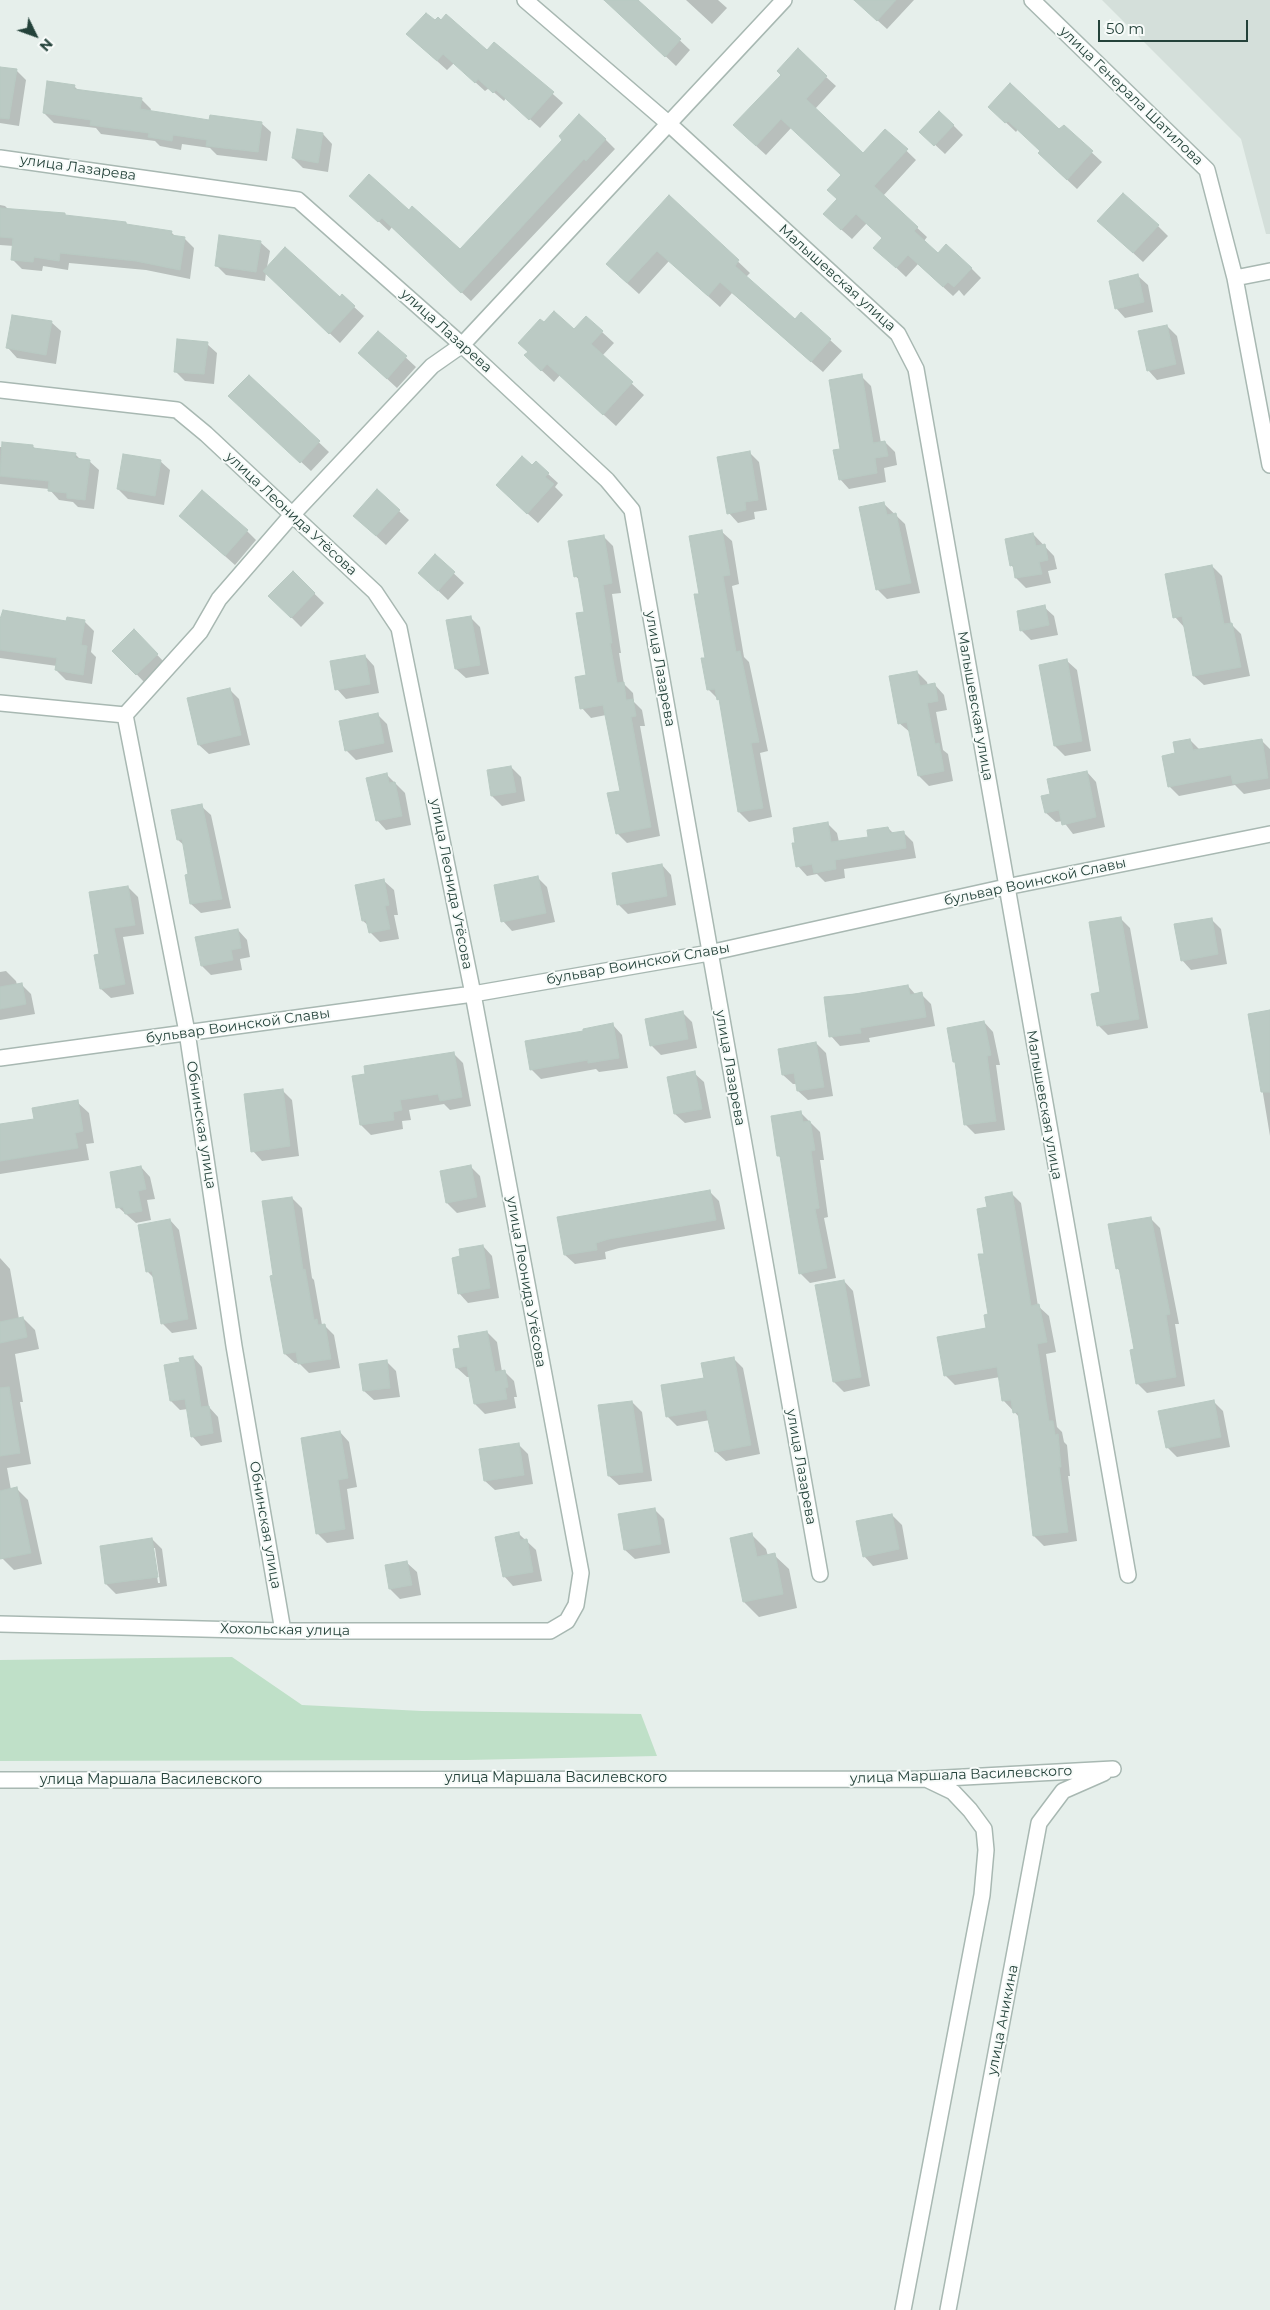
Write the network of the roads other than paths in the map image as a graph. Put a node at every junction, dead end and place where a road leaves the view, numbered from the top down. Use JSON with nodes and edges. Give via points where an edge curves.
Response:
{"nodes":[{"id":1,"x":525,"y":0,"type":"edge"},
{"id":2,"x":784,"y":0,"type":"edge"},
{"id":3,"x":1032,"y":0,"type":"edge"},
{"id":4,"x":668,"y":123,"type":"junction"},
{"id":5,"x":0,"y":158,"type":"edge"},
{"id":6,"x":1270,"y":271,"type":"edge"},
{"id":7,"x":1235,"y":278,"type":"junction"},
{"id":8,"x":462,"y":344,"type":"junction"},
{"id":9,"x":0,"y":390,"type":"edge"},
{"id":10,"x":1270,"y":465,"type":"edge"},
{"id":11,"x":291,"y":516,"type":"junction"},
{"id":12,"x":0,"y":703,"type":"edge"},
{"id":13,"x":125,"y":715,"type":"junction"},
{"id":14,"x":1270,"y":834,"type":"edge"},
{"id":15,"x":1006,"y":887,"type":"junction"},
{"id":16,"x":709,"y":953,"type":"junction"},
{"id":17,"x":473,"y":994,"type":"junction"},
{"id":18,"x":187,"y":1032,"type":"junction"},
{"id":19,"x":0,"y":1058,"type":"edge"},
{"id":20,"x":820,"y":1574,"type":"dead end"},
{"id":21,"x":1128,"y":1575,"type":"dead end"},
{"id":22,"x":567,"y":1621,"type":"joint"},
{"id":23,"x":0,"y":1624,"type":"edge"},
{"id":24,"x":283,"y":1631,"type":"junction"},
{"id":25,"x":1112,"y":1769,"type":"joint"},
{"id":26,"x":927,"y":1779,"type":"junction"},
{"id":27,"x":0,"y":1780,"type":"edge"},
{"id":28,"x":903,"y":2310,"type":"edge"},
{"id":29,"x":948,"y":2310,"type":"edge"}],
"edges":[{"from":1,"to":4,"type":"street","name":"Малышевская улица"},
{"from":2,"to":4,"type":"street"},
{"from":3,"to":7,"type":"street","name":"улица Генерала Шатилова","via":[[1207,170]]},
{"from":4,"to":8,"type":"street"},
{"from":4,"to":15,"type":"street","name":"Малышевская улица","via":[[898,334],[916,369]]},
{"from":5,"to":8,"type":"street","name":"улица Лазарева","via":[[298,200]]},
{"from":6,"to":7,"type":"street"},
{"from":7,"to":10,"type":"street","name":"улица Генерала Шатилова"},
{"from":8,"to":11,"type":"street","via":[[432,366]]},
{"from":8,"to":16,"type":"street","name":"улица Лазарева","via":[[607,480],[632,510]]},
{"from":9,"to":11,"type":"street","name":"улица Леонида Утёсова","via":[[177,410]]},
{"from":11,"to":13,"type":"street","via":[[219,599],[200,632]]},
{"from":11,"to":17,"type":"street","name":"улица Леонида Утёсова","via":[[375,592],[399,628]]},
{"from":12,"to":13,"type":"street"},
{"from":13,"to":18,"type":"street","name":"Обнинская улица"},
{"from":14,"to":15,"type":"street","name":"бульвар Воинской Славы"},
{"from":15,"to":16,"type":"street","name":"бульвар Воинской Славы"},
{"from":15,"to":21,"type":"street","name":"Малышевская улица"},
{"from":16,"to":17,"type":"street","name":"бульвар Воинской Славы"},
{"from":16,"to":20,"type":"street","name":"улица Лазарева"},
{"from":17,"to":18,"type":"street","name":"бульвар Воинской Славы"},
{"from":17,"to":22,"type":"street","name":"улица Леонида Утёсова","via":[[581,1573],[576,1605]]},
{"from":18,"to":19,"type":"street","name":"бульвар Воинской Славы"},
{"from":18,"to":24,"type":"street","name":"Обнинская улица","via":[[234,1346]]},
{"from":22,"to":24,"type":"street","name":"Хохольская улица","via":[[550,1631]]},
{"from":23,"to":24,"type":"street","name":"Хохольская улица"},
{"from":25,"to":26,"type":"street","name":"улица Маршала Василевского"},
{"from":25,"to":29,"type":"street","name":"улица Аникина","via":[[1063,1791],[1039,1823]]},
{"from":26,"to":27,"type":"street","name":"улица Маршала Василевского"},
{"from":26,"to":28,"type":"street","via":[[954,1792],[970,1810],[984,1829],[986,1850],[982,1895]]}]}
